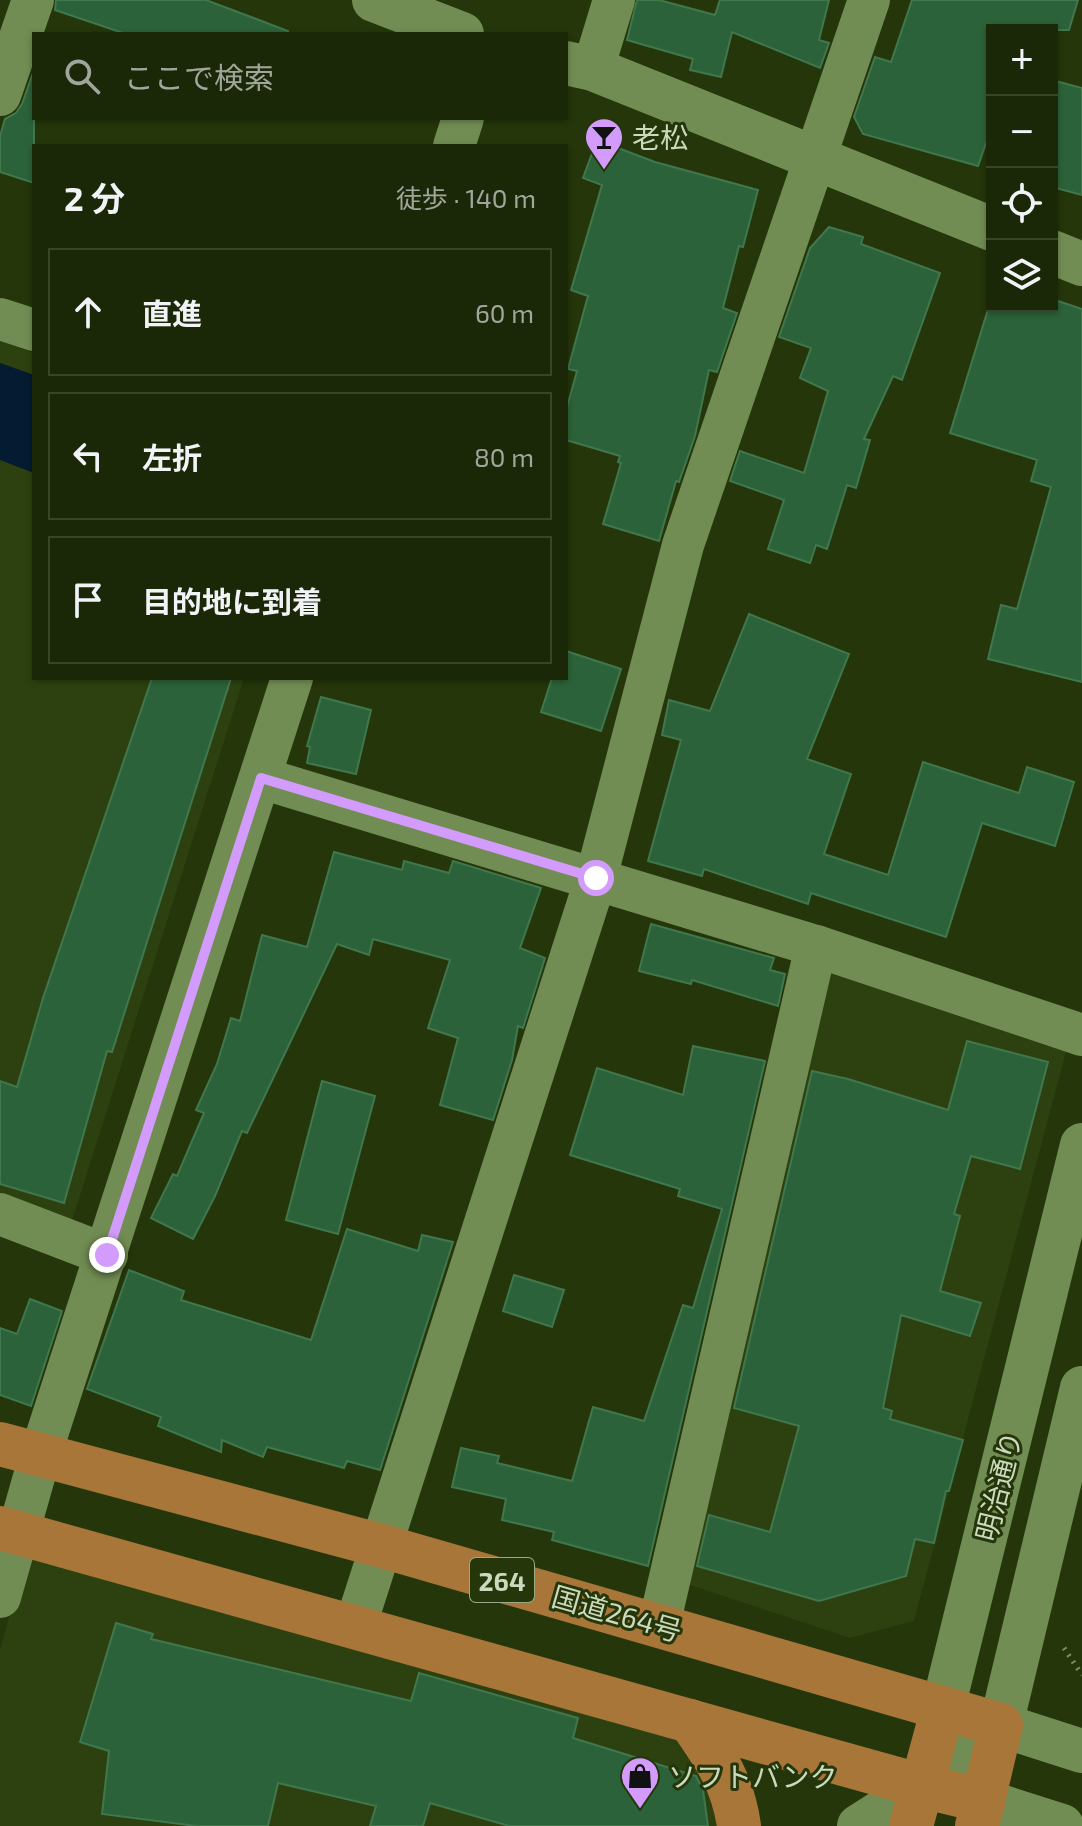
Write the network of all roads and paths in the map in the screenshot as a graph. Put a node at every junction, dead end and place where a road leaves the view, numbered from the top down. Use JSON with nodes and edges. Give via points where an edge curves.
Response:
{"nodes":[{"id":1,"x":33,"y":0,"type":"edge"},
{"id":2,"x":374,"y":0,"type":"edge"},
{"id":3,"x":614,"y":0,"type":"edge"},
{"id":4,"x":869,"y":0,"type":"edge"},
{"id":5,"x":457,"y":32,"type":"edge"},
{"id":6,"x":579,"y":66,"type":"edge"},
{"id":7,"x":0,"y":95,"type":"edge"},
{"id":8,"x":462,"y":120,"type":"edge"},
{"id":9,"x":455,"y":144,"type":"edge"},
{"id":10,"x":815,"y":160,"type":"junction"},
{"id":11,"x":986,"y":227,"type":"edge"},
{"id":12,"x":1058,"y":254,"type":"edge"},
{"id":13,"x":1082,"y":264,"type":"edge"},
{"id":14,"x":0,"y":319,"type":"edge"},
{"id":15,"x":32,"y":329,"type":"edge"},
{"id":16,"x":291,"y":680,"type":"edge"},
{"id":17,"x":261,"y":778,"type":"junction"},
{"id":18,"x":596,"y":878,"type":"junction"},
{"id":19,"x":816,"y":946,"type":"junction"},
{"id":20,"x":1082,"y":1035,"type":"edge"},
{"id":21,"x":1082,"y":1145,"type":"edge"},
{"id":22,"x":0,"y":1214,"type":"edge"},
{"id":23,"x":107,"y":1255,"type":"junction"},
{"id":24,"x":1082,"y":1388,"type":"edge"},
{"id":25,"x":20,"y":1450,"type":"edge"},
{"id":26,"x":9,"y":1531,"type":"edge"},
{"id":27,"x":382,"y":1546,"type":"junction"},
{"id":28,"x":0,"y":1597,"type":"edge"},
{"id":29,"x":659,"y":1625,"type":"junction"},
{"id":30,"x":355,"y":1627,"type":"junction"},
{"id":31,"x":943,"y":1708,"type":"junction"},
{"id":32,"x":690,"y":1721,"type":"junction"},
{"id":33,"x":1001,"y":1725,"type":"junction"},
{"id":34,"x":1082,"y":1751,"type":"edge"},
{"id":35,"x":917,"y":1806,"type":"edge"},
{"id":36,"x":981,"y":1814,"type":"edge"},
{"id":37,"x":739,"y":1826,"type":"edge"},
{"id":38,"x":859,"y":1826,"type":"edge"},
{"id":39,"x":1062,"y":1826,"type":"edge"}],
"edges":[{"from":1,"to":7,"type":"street"},
{"from":2,"to":5,"type":"main road"},
{"from":3,"to":6,"type":"street"},
{"from":4,"to":10,"type":"street"},
{"from":6,"to":10,"type":"main road"},
{"from":8,"to":9,"type":"street"},
{"from":10,"to":11,"type":"main road"},
{"from":10,"to":18,"type":"street","via":[[683,545]]},
{"from":12,"to":13,"type":"main road"},
{"from":14,"to":15,"type":"street"},
{"from":16,"to":17,"type":"street"},
{"from":17,"to":18,"type":"street"},
{"from":17,"to":23,"type":"street"},
{"from":18,"to":19,"type":"street"},
{"from":18,"to":27,"type":"street"},
{"from":19,"to":20,"type":"street"},
{"from":19,"to":29,"type":"street"},
{"from":21,"to":31,"type":"main road","name":"明治通り"},
{"from":22,"to":23,"type":"street"},
{"from":23,"to":25,"type":"street"},
{"from":24,"to":33,"type":"main road","name":"明治通り"},
{"from":25,"to":26,"type":"street"},
{"from":25,"to":27,"type":"highway","name":"国道264号","number":"264"},
{"from":26,"to":28,"type":"street"},
{"from":26,"to":30,"type":"highway"},
{"from":27,"to":29,"type":"highway","name":"国道264号","number":"264"},
{"from":27,"to":30,"type":"street"},
{"from":29,"to":31,"type":"highway","name":"国道264号","number":"264"},
{"from":30,"to":32,"type":"highway"},
{"from":31,"to":33,"type":"highway","name":"国道264号","number":"264"},
{"from":31,"to":35,"type":"highway","name":"明治通り"},
{"from":32,"to":35,"type":"highway"},
{"from":32,"to":37,"type":"highway","via":[[720,1765],[735,1798]]},
{"from":33,"to":34,"type":"main road"},
{"from":33,"to":35,"type":"main road"},
{"from":33,"to":36,"type":"highway","name":"明治通り"},
{"from":35,"to":36,"type":"highway"},
{"from":35,"to":38,"type":"main road"},
{"from":36,"to":39,"type":"main road"}]}
